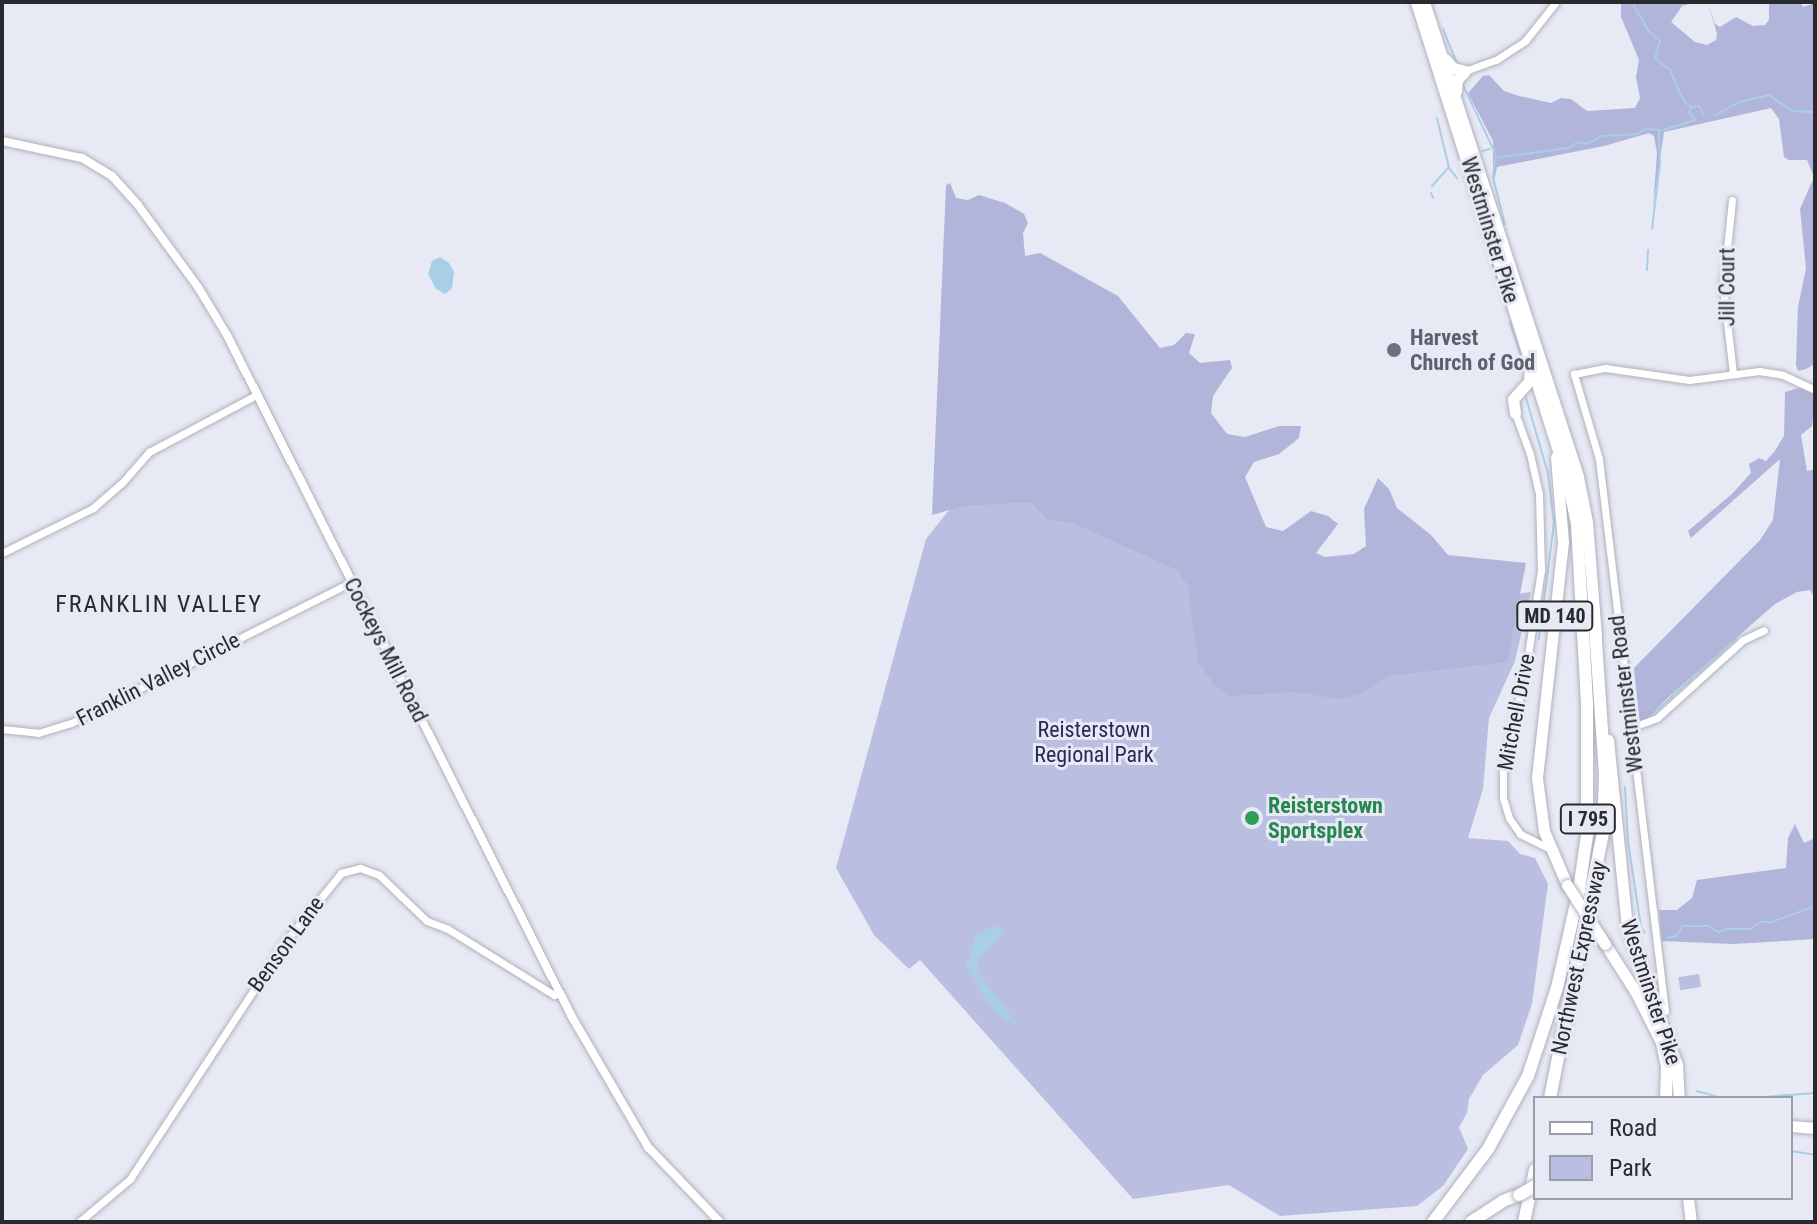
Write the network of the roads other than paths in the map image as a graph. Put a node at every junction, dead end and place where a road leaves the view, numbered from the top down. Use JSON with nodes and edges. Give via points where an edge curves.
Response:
{"nodes":[{"id":1,"x":1416,"y":2,"type":"edge"},
{"id":2,"x":1424,"y":2,"type":"edge"},
{"id":3,"x":1556,"y":2,"type":"edge"},
{"id":4,"x":1442,"y":56,"type":"junction"},
{"id":5,"x":1465,"y":71,"type":"junction"},
{"id":6,"x":1456,"y":96,"type":"junction"},
{"id":7,"x":2,"y":141,"type":"edge"},
{"id":8,"x":1732,"y":200,"type":"dead end"},
{"id":9,"x":1529,"y":356,"type":"junction"},
{"id":10,"x":1733,"y":373,"type":"junction"},
{"id":11,"x":1538,"y":384,"type":"junction"},
{"id":12,"x":1815,"y":390,"type":"edge"},
{"id":13,"x":256,"y":395,"type":"junction"},
{"id":14,"x":1515,"y":413,"type":"joint"},
{"id":15,"x":2,"y":553,"type":"edge"},
{"id":16,"x":351,"y":582,"type":"junction"},
{"id":17,"x":1595,"y":627,"type":"junction"},
{"id":18,"x":1764,"y":630,"type":"dead end"},
{"id":19,"x":1630,"y":728,"type":"junction"},
{"id":20,"x":2,"y":729,"type":"edge"},
{"id":21,"x":1549,"y":848,"type":"junction"},
{"id":22,"x":1605,"y":941,"type":"junction"},
{"id":23,"x":1656,"y":954,"type":"junction"},
{"id":24,"x":1636,"y":959,"type":"junction"},
{"id":25,"x":1628,"y":980,"type":"junction"},
{"id":26,"x":1635,"y":991,"type":"junction"},
{"id":27,"x":559,"y":993,"type":"junction"},
{"id":28,"x":1662,"y":1012,"type":"junction"},
{"id":29,"x":1672,"y":1067,"type":"junction"},
{"id":30,"x":1550,"y":1096,"type":"edge"},
{"id":31,"x":1669,"y":1096,"type":"edge"},
{"id":32,"x":1680,"y":1096,"type":"edge"},
{"id":33,"x":1793,"y":1126,"type":"edge"},
{"id":34,"x":1815,"y":1128,"type":"edge"},
{"id":35,"x":1533,"y":1179,"type":"edge"},
{"id":36,"x":1533,"y":1187,"type":"edge"},
{"id":37,"x":1519,"y":1195,"type":"junction"},
{"id":38,"x":1688,"y":1200,"type":"edge"},
{"id":39,"x":79,"y":1222,"type":"edge"},
{"id":40,"x":720,"y":1222,"type":"edge"},
{"id":41,"x":1433,"y":1222,"type":"edge"},
{"id":42,"x":1471,"y":1222,"type":"edge"},
{"id":43,"x":1485,"y":1222,"type":"edge"},
{"id":44,"x":1524,"y":1222,"type":"edge"},
{"id":45,"x":1691,"y":1222,"type":"edge"}],
"edges":[{"from":1,"to":9,"type":"main road","name":"Westminster Pike","number":"MD 140"},
{"from":2,"to":4,"type":"main road","name":"Westminster Pike","number":"MD 140"},
{"from":3,"to":5,"type":"street","via":[[1525,41],[1496,60]]},
{"from":4,"to":5,"type":"main road","via":[[1453,68]]},
{"from":4,"to":6,"type":"main road","name":"Westminster Pike","number":"MD 140"},
{"from":5,"to":6,"type":"main road","via":[[1457,80]]},
{"from":6,"to":17,"type":"main road","name":"Westminster Pike","number":"MD 140","via":[[1578,477]]},
{"from":7,"to":13,"type":"street","name":"Cockeys Mill Road","via":[[82,158],[121,184],[201,290]]},
{"from":8,"to":10,"type":"street","name":"Jill Court","via":[[1723,287]]},
{"from":9,"to":11,"type":"main road","name":"Westminster Pike","number":"MD 140"},
{"from":9,"to":14,"type":"main road","via":[[1529,381],[1514,396]]},
{"from":10,"to":12,"type":"street","via":[[1771,372]]},
{"from":10,"to":19,"type":"street","name":"Westminster Road","via":[[1689,380],[1605,368],[1574,374],[1599,459]]},
{"from":11,"to":21,"type":"main road","name":"Westminster Pike","number":"MD 140","via":[[1557,462],[1563,520],[1537,778]]},
{"from":11,"to":41,"type":"highway","name":"Northwest Expressway","number":"I 795","via":[[1577,524],[1587,703],[1586,848],[1557,988],[1528,1076],[1488,1149]]},
{"from":13,"to":15,"type":"street","via":[[149,452],[93,508]]},
{"from":13,"to":16,"type":"street","name":"Cockeys Mill Road"},
{"from":14,"to":21,"type":"street","name":"Mitchell Drive","via":[[1535,475],[1541,557],[1530,645],[1502,784],[1513,826],[1526,839]]},
{"from":16,"to":20,"type":"street","name":"Franklin Valley Circle","via":[[71,723],[38,733]]},
{"from":16,"to":27,"type":"street","name":"Cockeys Mill Road"},
{"from":17,"to":24,"type":"main road","name":"Westminster Pike","number":"MD 140","via":[[1623,907]]},
{"from":17,"to":30,"type":"highway","name":"Northwest Expressway","number":"I 795","via":[[1605,774],[1603,832]]},
{"from":18,"to":19,"type":"street","via":[[1743,640],[1657,718]]},
{"from":19,"to":23,"type":"street","name":"Westminster Road"},
{"from":21,"to":22,"type":"main road","name":"Westminster Pike","number":"MD 140","bridge":true},
{"from":22,"to":24,"type":"main road","via":[[1622,957]]},
{"from":22,"to":25,"type":"main road","name":"Westminster Pike","number":"MD 140"},
{"from":23,"to":24,"type":"street"},
{"from":23,"to":28,"type":"street","name":"Westminster Road"},
{"from":24,"to":25,"type":"main road"},
{"from":24,"to":28,"type":"main road","name":"Westminster Pike","number":"MD 140"},
{"from":25,"to":26,"type":"main road","name":"Westminster Pike","number":"MD 140"},
{"from":26,"to":28,"type":"main road","via":[[1651,1011]]},
{"from":26,"to":29,"type":"main road","name":"Westminster Pike","number":"MD 140"},
{"from":27,"to":39,"type":"street","name":"Benson Lane","via":[[554,995],[427,921],[379,875],[360,868],[341,873],[285,942],[133,1176]]},
{"from":27,"to":40,"type":"street","name":"Cockeys Mill Road","via":[[648,1147]]},
{"from":28,"to":29,"type":"main road","name":"Westminster Pike","number":"MD 140"},
{"from":29,"to":31,"type":"highway"},
{"from":29,"to":32,"type":"main road","name":"Westminster Pike","number":"MD 140"},
{"from":33,"to":34,"type":"main road"},
{"from":35,"to":44,"type":"highway"},
{"from":36,"to":37,"type":"highway","bridge":true},
{"from":37,"to":42,"type":"highway"},
{"from":37,"to":43,"type":"highway"},
{"from":38,"to":45,"type":"main road"}]}
